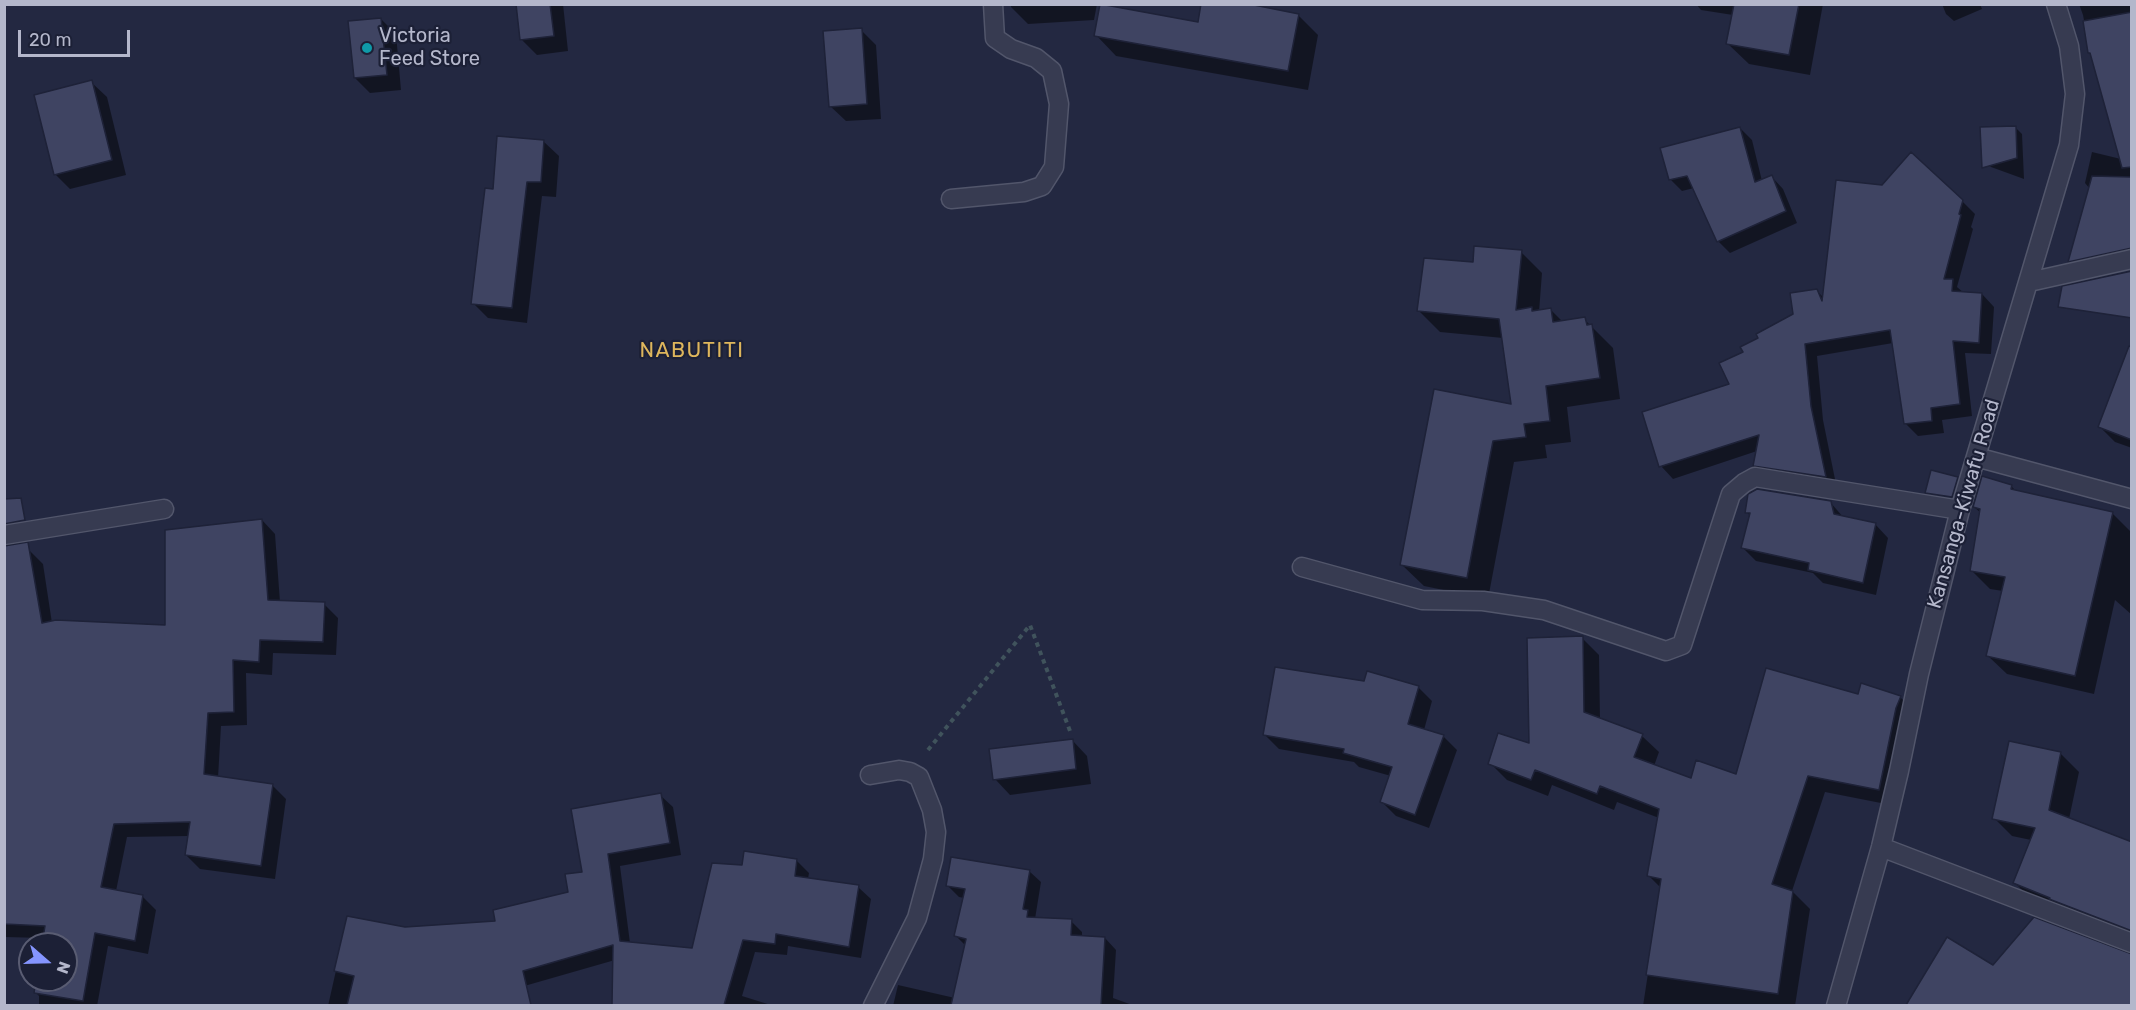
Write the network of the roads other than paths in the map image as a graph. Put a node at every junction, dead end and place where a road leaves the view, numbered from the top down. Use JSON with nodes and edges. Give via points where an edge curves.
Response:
{"nodes":[{"id":1,"x":993,"y":4,"type":"edge"},
{"id":2,"x":2056,"y":4,"type":"edge"},
{"id":3,"x":951,"y":199,"type":"dead end"},
{"id":4,"x":2132,"y":259,"type":"edge"},
{"id":5,"x":2029,"y":282,"type":"junction"},
{"id":6,"x":1976,"y":457,"type":"junction"},
{"id":7,"x":2132,"y":499,"type":"edge"},
{"id":8,"x":164,"y":509,"type":"dead end"},
{"id":9,"x":1960,"y":510,"type":"junction"},
{"id":10,"x":4,"y":534,"type":"edge"},
{"id":11,"x":1302,"y":567,"type":"dead end"},
{"id":12,"x":870,"y":775,"type":"dead end"},
{"id":13,"x":1881,"y":847,"type":"junction"},
{"id":14,"x":2132,"y":943,"type":"edge"},
{"id":15,"x":873,"y":1005,"type":"edge"},
{"id":16,"x":1836,"y":1005,"type":"edge"}],
"edges":[{"from":1,"to":3,"type":"street","via":[[995,38],[1036,58],[1052,72],[1059,104],[1054,167],[1042,186],[1024,192]]},
{"from":2,"to":5,"type":"street","name":"Kansanga-Kiwafu Road","via":[[2069,46],[2075,94],[2069,145]]},
{"from":4,"to":5,"type":"street"},
{"from":5,"to":6,"type":"street","name":"Kansanga-Kiwafu Road"},
{"from":6,"to":7,"type":"street"},
{"from":6,"to":9,"type":"street","name":"Kansanga-Kiwafu Road"},
{"from":8,"to":10,"type":"street"},
{"from":9,"to":11,"type":"street","via":[[1755,477],[1731,494],[1682,645],[1666,651],[1545,610],[1483,601],[1422,600]]},
{"from":9,"to":13,"type":"street","name":"Kansanga-Kiwafu Road"},
{"from":12,"to":15,"type":"street","via":[[899,770],[919,777],[936,832],[933,860],[917,918]]},
{"from":13,"to":14,"type":"street"},
{"from":13,"to":16,"type":"street","name":"Kansanga-Kiwafu Road"}]}
